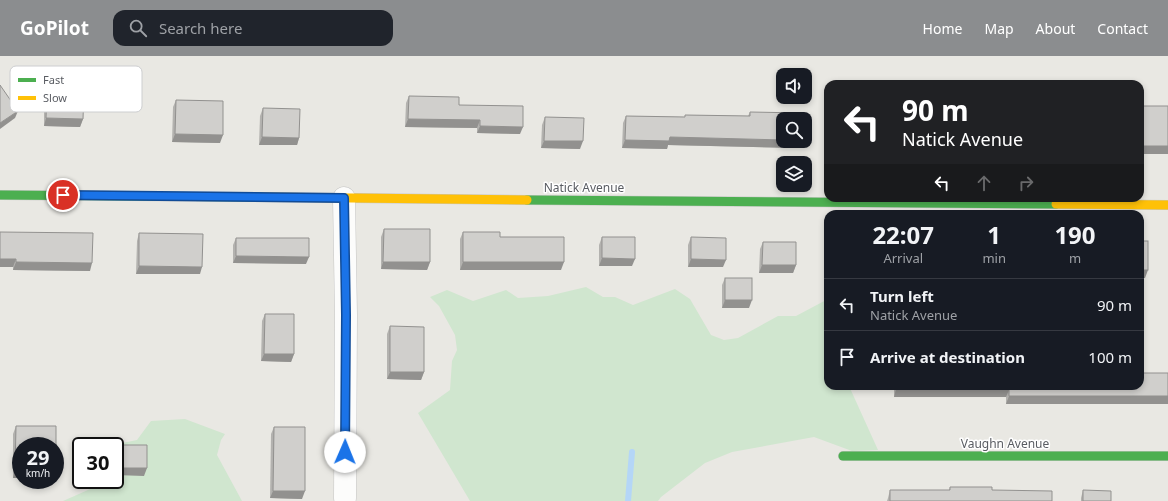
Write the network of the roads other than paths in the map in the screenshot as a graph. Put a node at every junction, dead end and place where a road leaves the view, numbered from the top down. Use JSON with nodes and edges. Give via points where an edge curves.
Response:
{"nodes":[{"id":1,"x":0,"y":194,"type":"edge"},
{"id":2,"x":344,"y":198,"type":"junction"},
{"id":3,"x":1168,"y":205,"type":"edge"},
{"id":4,"x":843,"y":456,"type":"dead end"},
{"id":5,"x":1168,"y":456,"type":"edge"},
{"id":6,"x":345,"y":498,"type":"dead end"}],
"edges":[{"from":1,"to":2,"type":"street","name":"Natick Avenue"},
{"from":2,"to":3,"type":"street","name":"Natick Avenue"},
{"from":2,"to":6,"type":"street"},
{"from":4,"to":5,"type":"street","name":"Vaughn Avenue"}]}
